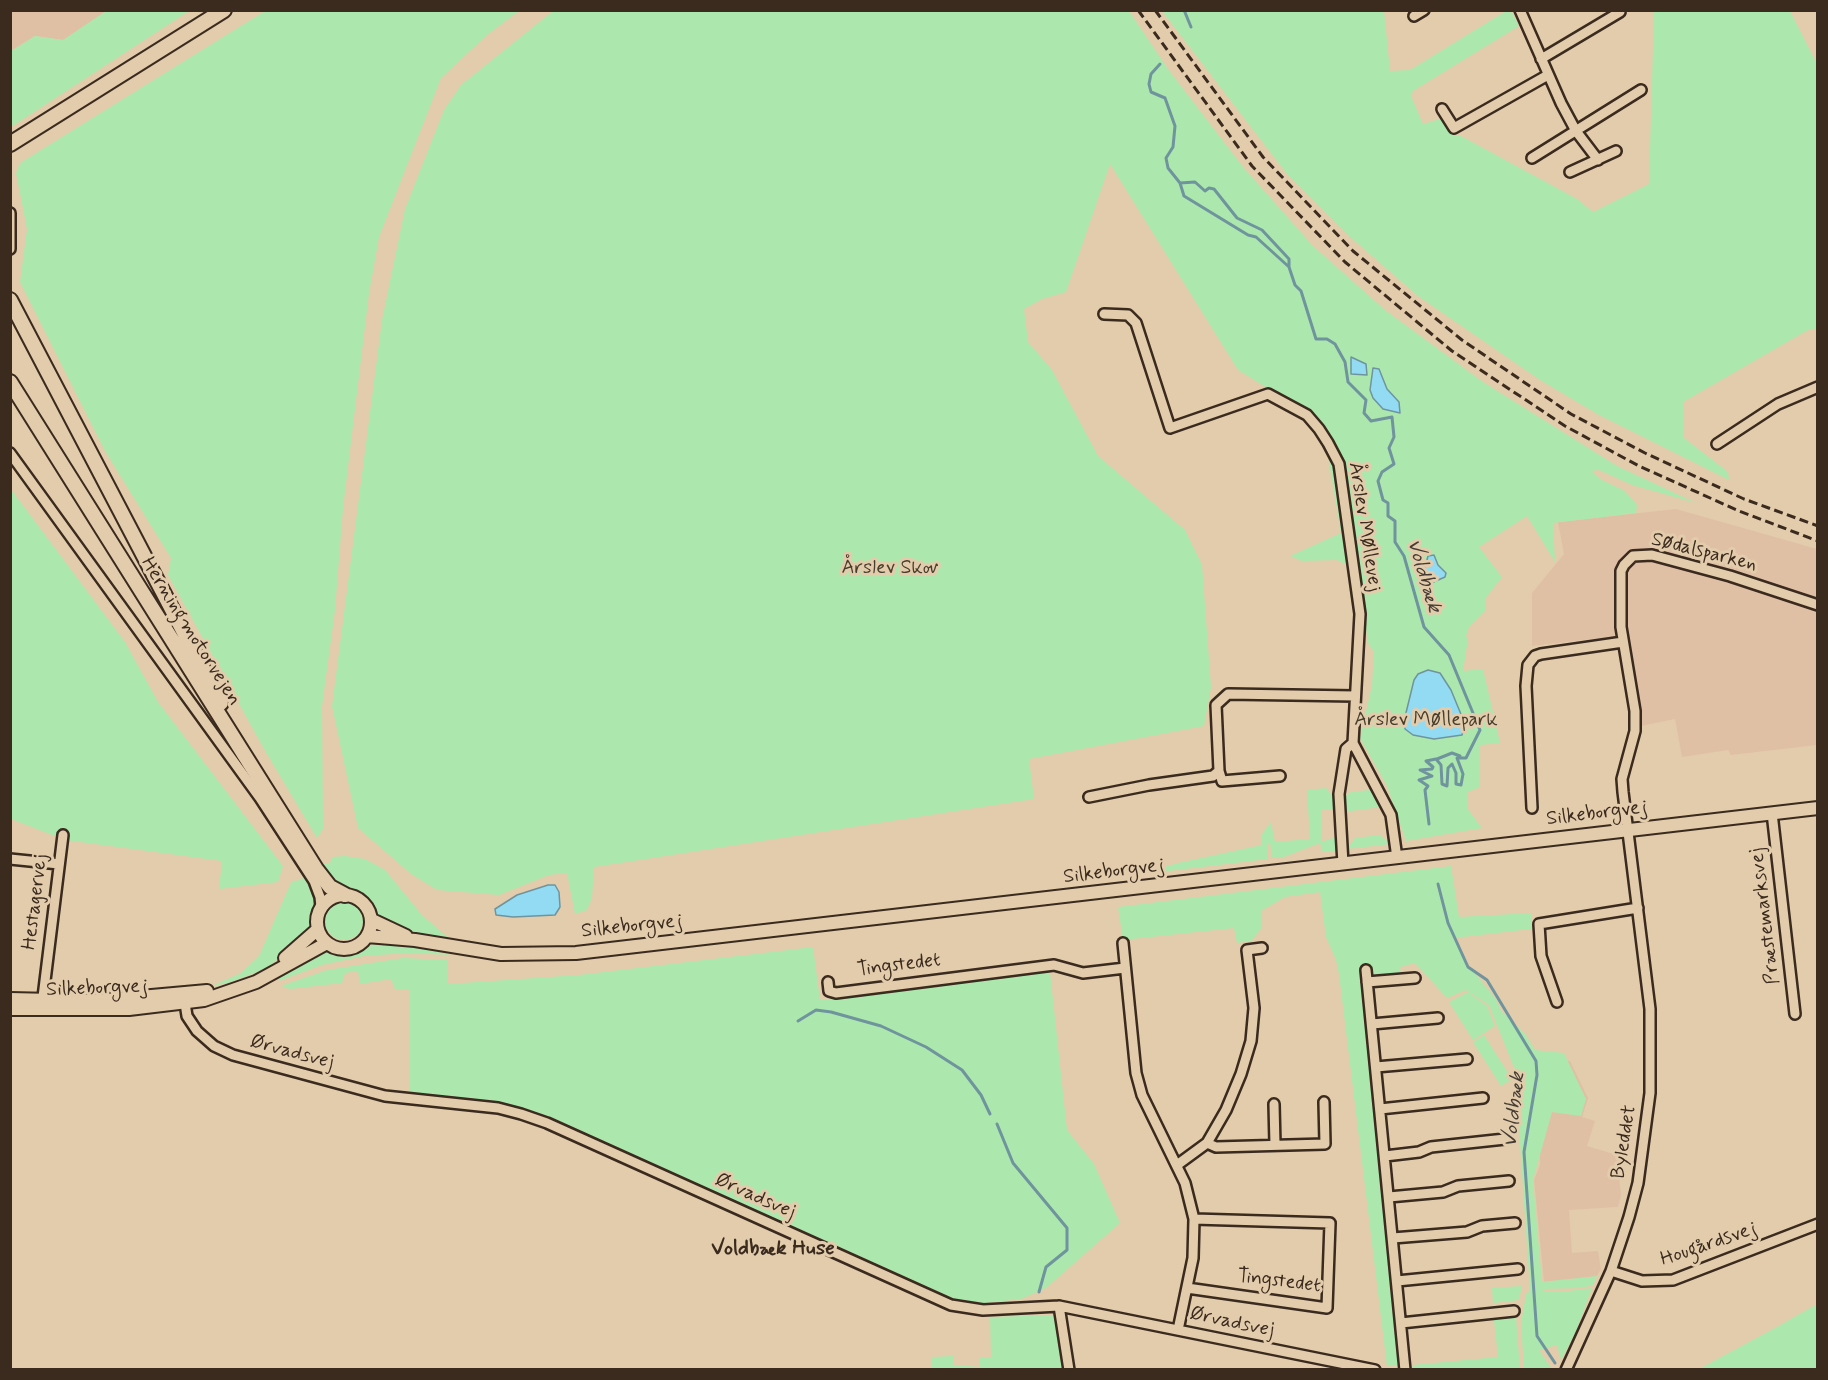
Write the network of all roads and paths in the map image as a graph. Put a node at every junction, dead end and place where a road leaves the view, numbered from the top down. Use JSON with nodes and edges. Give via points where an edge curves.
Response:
{"nodes":[{"id":1,"x":224,"y":10,"type":"edge"},
{"id":2,"x":1424,"y":10,"type":"edge"},
{"id":3,"x":1520,"y":10,"type":"edge"},
{"id":4,"x":1620,"y":12,"type":"dead end"},
{"id":5,"x":1414,"y":16,"type":"dead end"},
{"id":6,"x":1541,"y":59,"type":"junction"},
{"id":7,"x":1548,"y":75,"type":"junction"},
{"id":8,"x":1641,"y":90,"type":"dead end"},
{"id":9,"x":1442,"y":109,"type":"dead end"},
{"id":10,"x":38,"y":129,"type":"junction"},
{"id":11,"x":1576,"y":132,"type":"junction"},
{"id":12,"x":10,"y":144,"type":"edge"},
{"id":13,"x":1616,"y":151,"type":"dead end"},
{"id":14,"x":10,"y":155,"type":"edge"},
{"id":15,"x":1532,"y":158,"type":"dead end"},
{"id":16,"x":1598,"y":160,"type":"junction"},
{"id":17,"x":1570,"y":172,"type":"dead end"},
{"id":18,"x":10,"y":213,"type":"edge"},
{"id":19,"x":10,"y":249,"type":"edge"},
{"id":20,"x":10,"y":300,"type":"edge"},
{"id":21,"x":1104,"y":314,"type":"dead end"},
{"id":22,"x":10,"y":382,"type":"edge"},
{"id":23,"x":1818,"y":387,"type":"edge"},
{"id":24,"x":1717,"y":444,"type":"dead end"},
{"id":25,"x":10,"y":453,"type":"edge"},
{"id":26,"x":1818,"y":605,"type":"edge"},
{"id":27,"x":1623,"y":642,"type":"junction"},
{"id":28,"x":1355,"y":696,"type":"junction"},
{"id":29,"x":1353,"y":743,"type":"junction"},
{"id":30,"x":1219,"y":771,"type":"junction"},
{"id":31,"x":1280,"y":776,"type":"dead end"},
{"id":32,"x":268,"y":793,"type":"junction"},
{"id":33,"x":1089,"y":797,"type":"dead end"},
{"id":34,"x":1532,"y":808,"type":"dead end"},
{"id":35,"x":1818,"y":808,"type":"edge"},
{"id":36,"x":1772,"y":813,"type":"junction"},
{"id":37,"x":1628,"y":830,"type":"junction"},
{"id":38,"x":63,"y":835,"type":"dead end"},
{"id":39,"x":1397,"y":858,"type":"junction"},
{"id":40,"x":10,"y":859,"type":"edge"},
{"id":41,"x":59,"y":864,"type":"junction"},
{"id":42,"x":1343,"y":864,"type":"junction"},
{"id":43,"x":345,"y":895,"type":"junction"},
{"id":44,"x":321,"y":907,"type":"junction"},
{"id":45,"x":1638,"y":908,"type":"junction"},
{"id":46,"x":372,"y":920,"type":"junction"},
{"id":47,"x":318,"y":929,"type":"junction"},
{"id":48,"x":367,"y":936,"type":"junction"},
{"id":49,"x":415,"y":940,"type":"junction"},
{"id":50,"x":327,"y":943,"type":"junction"},
{"id":51,"x":1123,"y":943,"type":"dead end"},
{"id":52,"x":1262,"y":948,"type":"dead end"},
{"id":53,"x":1125,"y":968,"type":"junction"},
{"id":54,"x":1366,"y":970,"type":"dead end"},
{"id":55,"x":1415,"y":978,"type":"dead end"},
{"id":56,"x":828,"y":982,"type":"dead end"},
{"id":57,"x":1367,"y":982,"type":"junction"},
{"id":58,"x":10,"y":999,"type":"edge"},
{"id":59,"x":184,"y":999,"type":"junction"},
{"id":60,"x":1557,"y":1002,"type":"dead end"},
{"id":61,"x":41,"y":1005,"type":"junction"},
{"id":62,"x":10,"y":1009,"type":"edge"},
{"id":63,"x":1795,"y":1014,"type":"dead end"},
{"id":64,"x":1438,"y":1017,"type":"dead end"},
{"id":65,"x":1372,"y":1024,"type":"junction"},
{"id":66,"x":1467,"y":1059,"type":"dead end"},
{"id":67,"x":1376,"y":1067,"type":"junction"},
{"id":68,"x":1483,"y":1098,"type":"dead end"},
{"id":69,"x":1324,"y":1102,"type":"dead end"},
{"id":70,"x":1274,"y":1104,"type":"dead end"},
{"id":71,"x":1380,"y":1109,"type":"junction"},
{"id":72,"x":1505,"y":1139,"type":"dead end"},
{"id":73,"x":1207,"y":1143,"type":"junction"},
{"id":74,"x":1275,"y":1145,"type":"junction"},
{"id":75,"x":1384,"y":1156,"type":"junction"},
{"id":76,"x":1177,"y":1165,"type":"junction"},
{"id":77,"x":1509,"y":1181,"type":"dead end"},
{"id":78,"x":1389,"y":1197,"type":"junction"},
{"id":79,"x":1194,"y":1219,"type":"junction"},
{"id":80,"x":1515,"y":1223,"type":"dead end"},
{"id":81,"x":1818,"y":1224,"type":"edge"},
{"id":82,"x":1393,"y":1238,"type":"junction"},
{"id":83,"x":1518,"y":1269,"type":"dead end"},
{"id":84,"x":1611,"y":1271,"type":"junction"},
{"id":85,"x":1397,"y":1281,"type":"junction"},
{"id":86,"x":1187,"y":1288,"type":"junction"},
{"id":87,"x":1059,"y":1306,"type":"junction"},
{"id":88,"x":1514,"y":1311,"type":"dead end"},
{"id":89,"x":1401,"y":1323,"type":"junction"},
{"id":90,"x":1178,"y":1330,"type":"junction"},
{"id":91,"x":1069,"y":1370,"type":"edge"},
{"id":92,"x":1375,"y":1370,"type":"edge"},
{"id":93,"x":1405,"y":1370,"type":"edge"},
{"id":94,"x":1566,"y":1370,"type":"edge"}],
"edges":[{"from":1,"to":10,"type":"highway"},
{"from":2,"to":5,"type":"street"},
{"from":3,"to":6,"type":"street"},
{"from":4,"to":6,"type":"street"},
{"from":6,"to":7,"type":"street"},
{"from":7,"to":9,"type":"street","via":[[1454,128]]},
{"from":7,"to":11,"type":"street"},
{"from":8,"to":11,"type":"street"},
{"from":10,"to":12,"type":"highway"},
{"from":10,"to":14,"type":"highway"},
{"from":11,"to":15,"type":"street"},
{"from":11,"to":16,"type":"street"},
{"from":13,"to":16,"type":"street"},
{"from":16,"to":17,"type":"street"},
{"from":18,"to":19,"type":"street"},
{"from":20,"to":32,"type":"highway"},
{"from":21,"to":28,"type":"street","name":"Årslev Møllevej","via":[[1128,315],[1136,323],[1170,428],[1268,394],[1306,415],[1319,429],[1339,464],[1358,596],[1360,649]]},
{"from":22,"to":32,"type":"highway","name":"Herningmotorvejen"},
{"from":23,"to":24,"type":"street","via":[[1778,404]]},
{"from":25,"to":44,"type":"street","name":"Herningmotorvejen","via":[[260,798],[314,881]]},
{"from":26,"to":27,"type":"street","name":"Sødalsparken","via":[[1730,576],[1640,555],[1628,560],[1621,571]]},
{"from":27,"to":34,"type":"street","via":[[1541,654],[1527,665]]},
{"from":27,"to":37,"type":"street","name":"Byleddet","via":[[1635,711],[1635,731],[1622,778]]},
{"from":28,"to":29,"type":"street","name":"Årslev Møllevej"},
{"from":28,"to":30,"type":"street","via":[[1228,694],[1216,705]]},
{"from":29,"to":39,"type":"street","via":[[1391,815]]},
{"from":29,"to":42,"type":"street","name":"Årslev Møllevej","via":[[1346,749],[1339,794]]},
{"from":30,"to":31,"type":"street","via":[[1222,781]]},
{"from":30,"to":33,"type":"street","via":[[1213,776]]},
{"from":32,"to":43,"type":"highway","name":"Herningmotorvejen","via":[[326,882]]},
{"from":35,"to":36,"type":"main road","name":"Silkeborgvej"},
{"from":36,"to":37,"type":"main road","name":"Silkeborgvej"},
{"from":36,"to":63,"type":"street","name":"Præstemarksvej"},
{"from":37,"to":39,"type":"main road","name":"Silkeborgvej"},
{"from":37,"to":45,"type":"street","name":"Byleddet"},
{"from":38,"to":41,"type":"street","name":"Hestagervej"},
{"from":39,"to":42,"type":"main road","name":"Silkeborgvej"},
{"from":40,"to":41,"type":"street"},
{"from":41,"to":61,"type":"street","name":"Hestagervej"},
{"from":42,"to":49,"type":"main road","name":"Silkeborgvej","via":[[585,952],[501,954]]},
{"from":43,"to":44,"type":"main road","via":[[332,898]]},
{"from":43,"to":46,"type":"main road","via":[[363,902]]},
{"from":44,"to":47,"type":"main road"},
{"from":45,"to":60,"type":"street","via":[[1539,924],[1541,956]]},
{"from":45,"to":84,"type":"street","name":"Byleddet","via":[[1650,1009],[1650,1093],[1638,1183]]},
{"from":46,"to":48,"type":"main road"},
{"from":46,"to":49,"type":"main road","name":"Silkeborgvej"},
{"from":47,"to":50,"type":"main road"},
{"from":47,"to":59,"type":"main road","name":"Silkeborgvej","via":[[290,955],[248,980]]},
{"from":48,"to":49,"type":"main road","name":"Silkeborgvej"},
{"from":48,"to":50,"type":"main road","via":[[349,949]]},
{"from":50,"to":59,"type":"main road","name":"Silkeborgvej","via":[[231,992]]},
{"from":51,"to":53,"type":"street"},
{"from":52,"to":73,"type":"street","via":[[1247,950],[1254,1008],[1251,1041],[1226,1110]]},
{"from":53,"to":56,"type":"street","name":"Tingstedet","via":[[1083,973],[1054,965],[836,993],[829,991]]},
{"from":53,"to":76,"type":"street","via":[[1136,1073],[1142,1095]]},
{"from":54,"to":57,"type":"street"},
{"from":55,"to":57,"type":"street"},
{"from":57,"to":65,"type":"street"},
{"from":58,"to":61,"type":"main road","name":"Silkeborgvej"},
{"from":59,"to":61,"type":"main road","name":"Silkeborgvej","via":[[129,1009]]},
{"from":59,"to":87,"type":"street","name":"Ørvadsvej","via":[[190,1022],[197,1031],[214,1046],[233,1055],[386,1096],[498,1108],[547,1123],[951,1305],[982,1310]]},
{"from":61,"to":62,"type":"main road","name":"Silkeborgvej"},
{"from":64,"to":65,"type":"street"},
{"from":65,"to":67,"type":"street"},
{"from":66,"to":67,"type":"street"},
{"from":67,"to":71,"type":"street"},
{"from":68,"to":71,"type":"street"},
{"from":69,"to":74,"type":"street","via":[[1325,1144]]},
{"from":70,"to":74,"type":"street"},
{"from":71,"to":75,"type":"street"},
{"from":72,"to":75,"type":"street"},
{"from":73,"to":74,"type":"street","via":[[1216,1147]]},
{"from":73,"to":76,"type":"street"},
{"from":75,"to":78,"type":"street"},
{"from":76,"to":79,"type":"street","via":[[1191,1199]]},
{"from":77,"to":78,"type":"street"},
{"from":78,"to":82,"type":"street"},
{"from":79,"to":86,"type":"street"},
{"from":79,"to":86,"type":"street","name":"Tingstedet","via":[[1330,1223],[1327,1308]]},
{"from":80,"to":82,"type":"street","via":[[1482,1226],[1467,1232]]},
{"from":81,"to":84,"type":"street","name":"Hougårdsvej","via":[[1673,1280],[1642,1281]]},
{"from":82,"to":85,"type":"street"},
{"from":83,"to":85,"type":"street"},
{"from":84,"to":94,"type":"street","name":"Byleddet"},
{"from":85,"to":89,"type":"street"},
{"from":86,"to":90,"type":"street"},
{"from":87,"to":90,"type":"street","name":"Ørvadsvej"},
{"from":87,"to":91,"type":"street"},
{"from":88,"to":89,"type":"street"},
{"from":89,"to":93,"type":"street"},
{"from":90,"to":92,"type":"street","name":"Ørvadsvej"}]}
